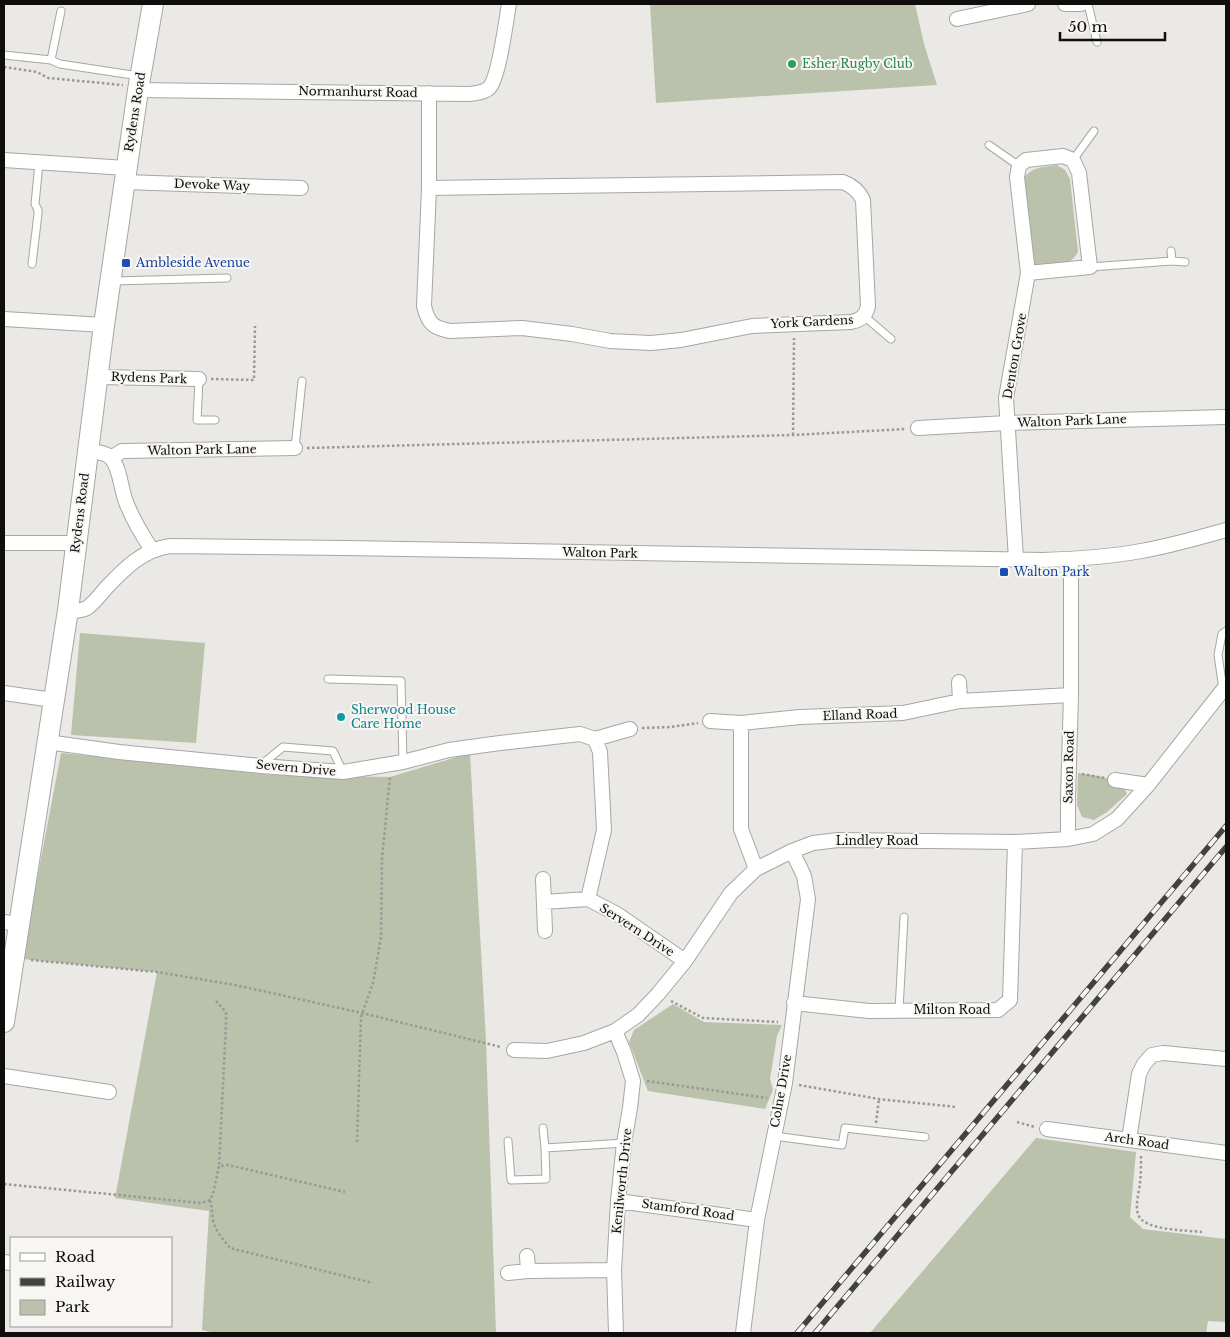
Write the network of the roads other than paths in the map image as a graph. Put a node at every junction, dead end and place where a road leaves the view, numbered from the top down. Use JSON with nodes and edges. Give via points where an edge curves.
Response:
{"nodes":[{"id":1,"x":153,"y":4,"type":"edge"},
{"id":2,"x":509,"y":4,"type":"edge"},
{"id":3,"x":1028,"y":4,"type":"edge"},
{"id":4,"x":1065,"y":4,"type":"edge"},
{"id":5,"x":1081,"y":4,"type":"edge"},
{"id":6,"x":1088,"y":4,"type":"edge"},
{"id":7,"x":61,"y":11,"type":"dead end"},
{"id":8,"x":957,"y":19,"type":"dead end"},
{"id":9,"x":1097,"y":42,"type":"dead end"},
{"id":10,"x":4,"y":54,"type":"edge"},
{"id":11,"x":51,"y":60,"type":"junction"},
{"id":12,"x":139,"y":83,"type":"junction"},
{"id":13,"x":429,"y":93,"type":"junction"},
{"id":14,"x":1094,"y":131,"type":"dead end"},
{"id":15,"x":989,"y":145,"type":"dead end"},
{"id":16,"x":4,"y":160,"type":"edge"},
{"id":17,"x":1073,"y":160,"type":"junction"},
{"id":18,"x":39,"y":163,"type":"junction"},
{"id":19,"x":1019,"y":166,"type":"junction"},
{"id":20,"x":125,"y":175,"type":"junction"},
{"id":21,"x":301,"y":188,"type":"dead end"},
{"id":22,"x":429,"y":188,"type":"junction"},
{"id":23,"x":1171,"y":251,"type":"dead end"},
{"id":24,"x":1172,"y":261,"type":"junction"},
{"id":25,"x":1185,"y":262,"type":"dead end"},
{"id":26,"x":32,"y":264,"type":"dead end"},
{"id":27,"x":1090,"y":267,"type":"junction"},
{"id":28,"x":1028,"y":273,"type":"junction"},
{"id":29,"x":226,"y":278,"type":"dead end"},
{"id":30,"x":110,"y":282,"type":"junction"},
{"id":31,"x":864,"y":316,"type":"junction"},
{"id":32,"x":4,"y":320,"type":"edge"},
{"id":33,"x":104,"y":326,"type":"junction"},
{"id":34,"x":891,"y":339,"type":"dead end"},
{"id":35,"x":98,"y":376,"type":"junction"},
{"id":36,"x":199,"y":379,"type":"joint"},
{"id":37,"x":302,"y":381,"type":"dead end"},
{"id":38,"x":1226,"y":417,"type":"edge"},
{"id":39,"x":216,"y":420,"type":"dead end"},
{"id":40,"x":1008,"y":423,"type":"junction"},
{"id":41,"x":918,"y":428,"type":"road end"},
{"id":42,"x":295,"y":448,"type":"joint"},
{"id":43,"x":88,"y":451,"type":"junction"},
{"id":44,"x":111,"y":458,"type":"junction"},
{"id":45,"x":1226,"y":530,"type":"edge"},
{"id":46,"x":4,"y":543,"type":"edge"},
{"id":47,"x":77,"y":543,"type":"junction"},
{"id":48,"x":152,"y":550,"type":"junction"},
{"id":49,"x":1016,"y":559,"type":"junction"},
{"id":50,"x":1071,"y":559,"type":"junction"},
{"id":51,"x":68,"y":610,"type":"junction"},
{"id":52,"x":1226,"y":631,"type":"edge"},
{"id":53,"x":328,"y":680,"type":"dead end"},
{"id":54,"x":959,"y":682,"type":"dead end"},
{"id":55,"x":1225,"y":688,"type":"edge"},
{"id":56,"x":4,"y":693,"type":"edge"},
{"id":57,"x":1070,"y":695,"type":"junction"},
{"id":58,"x":53,"y":700,"type":"junction"},
{"id":59,"x":960,"y":701,"type":"junction"},
{"id":60,"x":710,"y":722,"type":"road end"},
{"id":61,"x":740,"y":723,"type":"junction"},
{"id":62,"x":630,"y":729,"type":"road end"},
{"id":63,"x":595,"y":739,"type":"junction"},
{"id":64,"x":47,"y":742,"type":"junction"},
{"id":65,"x":397,"y":763,"type":"junction"},
{"id":66,"x":261,"y":766,"type":"junction"},
{"id":67,"x":343,"y":772,"type":"junction"},
{"id":68,"x":1115,"y":780,"type":"road end"},
{"id":69,"x":1148,"y":785,"type":"junction"},
{"id":70,"x":1068,"y":839,"type":"junction"},
{"id":71,"x":1015,"y":842,"type":"junction"},
{"id":72,"x":792,"y":851,"type":"junction"},
{"id":73,"x":756,"y":870,"type":"junction"},
{"id":74,"x":543,"y":878,"type":"dead end"},
{"id":75,"x":588,"y":899,"type":"junction"},
{"id":76,"x":544,"y":902,"type":"junction"},
{"id":77,"x":904,"y":917,"type":"dead end"},
{"id":78,"x":12,"y":923,"type":"edge"},
{"id":79,"x":545,"y":931,"type":"dead end"},
{"id":80,"x":685,"y":961,"type":"junction"},
{"id":81,"x":6,"y":989,"type":"edge"},
{"id":82,"x":794,"y":1003,"type":"junction"},
{"id":83,"x":899,"y":1010,"type":"junction"},
{"id":84,"x":4,"y":1022,"type":"edge"},
{"id":85,"x":616,"y":1031,"type":"junction"},
{"id":86,"x":514,"y":1050,"type":"road end"},
{"id":87,"x":1226,"y":1058,"type":"edge"},
{"id":88,"x":4,"y":1076,"type":"edge"},
{"id":89,"x":109,"y":1092,"type":"dead end"},
{"id":90,"x":543,"y":1128,"type":"dead end"},
{"id":91,"x":1047,"y":1129,"type":"road end"},
{"id":92,"x":773,"y":1136,"type":"junction"},
{"id":93,"x":925,"y":1137,"type":"dead end"},
{"id":94,"x":508,"y":1140,"type":"dead end"},
{"id":95,"x":1135,"y":1141,"type":"junction"},
{"id":96,"x":624,"y":1143,"type":"junction"},
{"id":97,"x":545,"y":1148,"type":"junction"},
{"id":98,"x":1226,"y":1153,"type":"edge"},
{"id":99,"x":618,"y":1201,"type":"junction"},
{"id":100,"x":757,"y":1220,"type":"junction"},
{"id":101,"x":527,"y":1256,"type":"dead end"},
{"id":102,"x":614,"y":1270,"type":"junction"},
{"id":103,"x":528,"y":1271,"type":"junction"},
{"id":104,"x":508,"y":1273,"type":"dead end"},
{"id":105,"x":616,"y":1333,"type":"edge"},
{"id":106,"x":743,"y":1333,"type":"edge"}],
"edges":[{"from":1,"to":12,"type":"street","name":"Rydens Road"},
{"from":2,"to":13,"type":"street","name":"Normanhurst Road","via":[[498,64],[488,89],[470,94]]},
{"from":3,"to":8,"type":"street"},
{"from":4,"to":5,"type":"street"},
{"from":6,"to":9,"type":"lane"},
{"from":7,"to":11,"type":"lane"},
{"from":10,"to":11,"type":"lane"},
{"from":11,"to":12,"type":"lane"},
{"from":12,"to":13,"type":"street","name":"Normanhurst Road"},
{"from":12,"to":20,"type":"street","name":"Rydens Road"},
{"from":13,"to":22,"type":"street","name":"York Gardens"},
{"from":14,"to":17,"type":"lane"},
{"from":15,"to":19,"type":"lane"},
{"from":16,"to":18,"type":"street","name":"Devoke Way"},
{"from":17,"to":19,"type":"street","via":[[1063,156],[1026,160]]},
{"from":17,"to":27,"type":"street","via":[[1080,173]]},
{"from":18,"to":20,"type":"street","name":"Devoke Way"},
{"from":18,"to":26,"type":"lane","via":[[34,204],[38,214]]},
{"from":19,"to":28,"type":"street","name":"Denton Grove","via":[[1016,177]]},
{"from":20,"to":21,"type":"street","name":"Devoke Way"},
{"from":20,"to":30,"type":"street","name":"Rydens Road"},
{"from":22,"to":31,"type":"street","name":"York Gardens","via":[[843,182],[856,189],[863,200],[868,306]]},
{"from":22,"to":31,"type":"street","name":"York Gardens","via":[[424,306],[426,316],[439,329],[522,328],[610,341],[651,343],[752,326],[851,322]]},
{"from":23,"to":24,"type":"lane"},
{"from":24,"to":25,"type":"lane"},
{"from":24,"to":27,"type":"lane"},
{"from":27,"to":28,"type":"street"},
{"from":28,"to":40,"type":"street","name":"Denton Grove","via":[[1006,398]]},
{"from":29,"to":30,"type":"lane"},
{"from":30,"to":33,"type":"street","name":"Rydens Road"},
{"from":31,"to":34,"type":"lane"},
{"from":32,"to":33,"type":"street"},
{"from":33,"to":35,"type":"street","name":"Rydens Road"},
{"from":35,"to":36,"type":"street","name":"Rydens Park"},
{"from":35,"to":43,"type":"street","name":"Rydens Road"},
{"from":36,"to":39,"type":"lane","via":[[197,420]]},
{"from":37,"to":42,"type":"lane"},
{"from":38,"to":40,"type":"street","name":"Walton Park Lane"},
{"from":40,"to":41,"type":"street","name":"Walton Park Lane"},
{"from":40,"to":49,"type":"street","name":"Denton Grove"},
{"from":42,"to":44,"type":"street","name":"Walton Park Lane","via":[[122,451]]},
{"from":43,"to":44,"type":"street"},
{"from":43,"to":47,"type":"street","name":"Rydens Road"},
{"from":44,"to":48,"type":"street","via":[[134,522]]},
{"from":45,"to":50,"type":"street","name":"Walton Park","via":[[1139,552]]},
{"from":46,"to":47,"type":"street"},
{"from":47,"to":51,"type":"street","name":"Rydens Road"},
{"from":48,"to":49,"type":"street","name":"Walton Park","via":[[170,546],[270,547]]},
{"from":48,"to":51,"type":"street","name":"Walton Park","via":[[122,571],[86,608]]},
{"from":49,"to":50,"type":"street","name":"Walton Park"},
{"from":50,"to":57,"type":"street","name":"Saxon Road"},
{"from":51,"to":58,"type":"street","name":"Rydens Road"},
{"from":52,"to":55,"type":"lane","via":[[1222,634],[1218,655]]},
{"from":53,"to":65,"type":"lane","via":[[402,681]]},
{"from":54,"to":59,"type":"street"},
{"from":55,"to":69,"type":"street","name":"Lindley Road"},
{"from":56,"to":58,"type":"street"},
{"from":57,"to":59,"type":"street"},
{"from":57,"to":70,"type":"street","name":"Saxon Road"},
{"from":58,"to":64,"type":"street","name":"Rydens Road"},
{"from":59,"to":61,"type":"street","name":"Elland Road","via":[[903,713]]},
{"from":60,"to":61,"type":"street","name":"Elland Road"},
{"from":61,"to":73,"type":"street","via":[[741,829]]},
{"from":62,"to":63,"type":"street","name":"Severn Drive"},
{"from":63,"to":65,"type":"street","name":"Severn Drive","via":[[580,734],[500,743],[449,750]]},
{"from":63,"to":75,"type":"street","name":"Servern Drive","via":[[600,752],[604,830]]},
{"from":64,"to":66,"type":"street","name":"Severn Drive"},
{"from":64,"to":78,"type":"street","name":"Rydens Road"},
{"from":65,"to":67,"type":"street","name":"Severn Drive"},
{"from":66,"to":67,"type":"street","name":"Severn Drive"},
{"from":66,"to":67,"type":"lane","via":[[283,747],[334,751]]},
{"from":68,"to":69,"type":"street"},
{"from":69,"to":70,"type":"street","name":"Lindley Road","via":[[1117,819],[1093,834]]},
{"from":70,"to":71,"type":"street","name":"Lindley Road"},
{"from":71,"to":72,"type":"street","name":"Lindley Road","via":[[838,840],[813,843]]},
{"from":71,"to":83,"type":"street","name":"Milton Road","via":[[1010,1000],[998,1010]]},
{"from":72,"to":73,"type":"street","name":"Lindley Road"},
{"from":72,"to":82,"type":"street","name":"Colne Drive","via":[[804,876],[808,899]]},
{"from":73,"to":80,"type":"street","name":"Lindley Road","via":[[731,893]]},
{"from":74,"to":76,"type":"street"},
{"from":75,"to":76,"type":"street","name":"Servern Drive"},
{"from":75,"to":80,"type":"street","name":"Servern Drive","via":[[617,914]]},
{"from":76,"to":79,"type":"street"},
{"from":77,"to":83,"type":"lane"},
{"from":78,"to":81,"type":"street","name":"Rydens Road","via":[[14,958]]},
{"from":80,"to":85,"type":"street","name":"Lindley Road","via":[[638,1015]]},
{"from":81,"to":84,"type":"street","name":"Rydens Road"},
{"from":82,"to":83,"type":"street","name":"Milton Road","via":[[869,1011]]},
{"from":82,"to":92,"type":"street","name":"Colne Drive","via":[[785,1083]]},
{"from":85,"to":86,"type":"street","name":"Lindley Road","via":[[584,1043],[547,1050]]},
{"from":85,"to":96,"type":"street","name":"Kenilworth Drive","via":[[633,1081]]},
{"from":87,"to":95,"type":"street","via":[[1152,1055],[1139,1074]]},
{"from":88,"to":89,"type":"street"},
{"from":90,"to":97,"type":"lane"},
{"from":91,"to":95,"type":"street","name":"Arch Road"},
{"from":92,"to":93,"type":"lane","via":[[842,1145],[845,1128]]},
{"from":92,"to":100,"type":"street","name":"Colne Drive"},
{"from":94,"to":97,"type":"lane","via":[[511,1180],[546,1179]]},
{"from":95,"to":98,"type":"street","name":"Arch Road"},
{"from":96,"to":97,"type":"lane"},
{"from":96,"to":99,"type":"street","name":"Kenilworth Drive"},
{"from":99,"to":100,"type":"street","name":"Stamford Road"},
{"from":99,"to":102,"type":"street","name":"Kenilworth Drive"},
{"from":100,"to":106,"type":"street","name":"Colne Drive"},
{"from":101,"to":103,"type":"street"},
{"from":102,"to":103,"type":"street"},
{"from":102,"to":105,"type":"street","name":"Kenilworth Drive"},
{"from":103,"to":104,"type":"street"}]}
